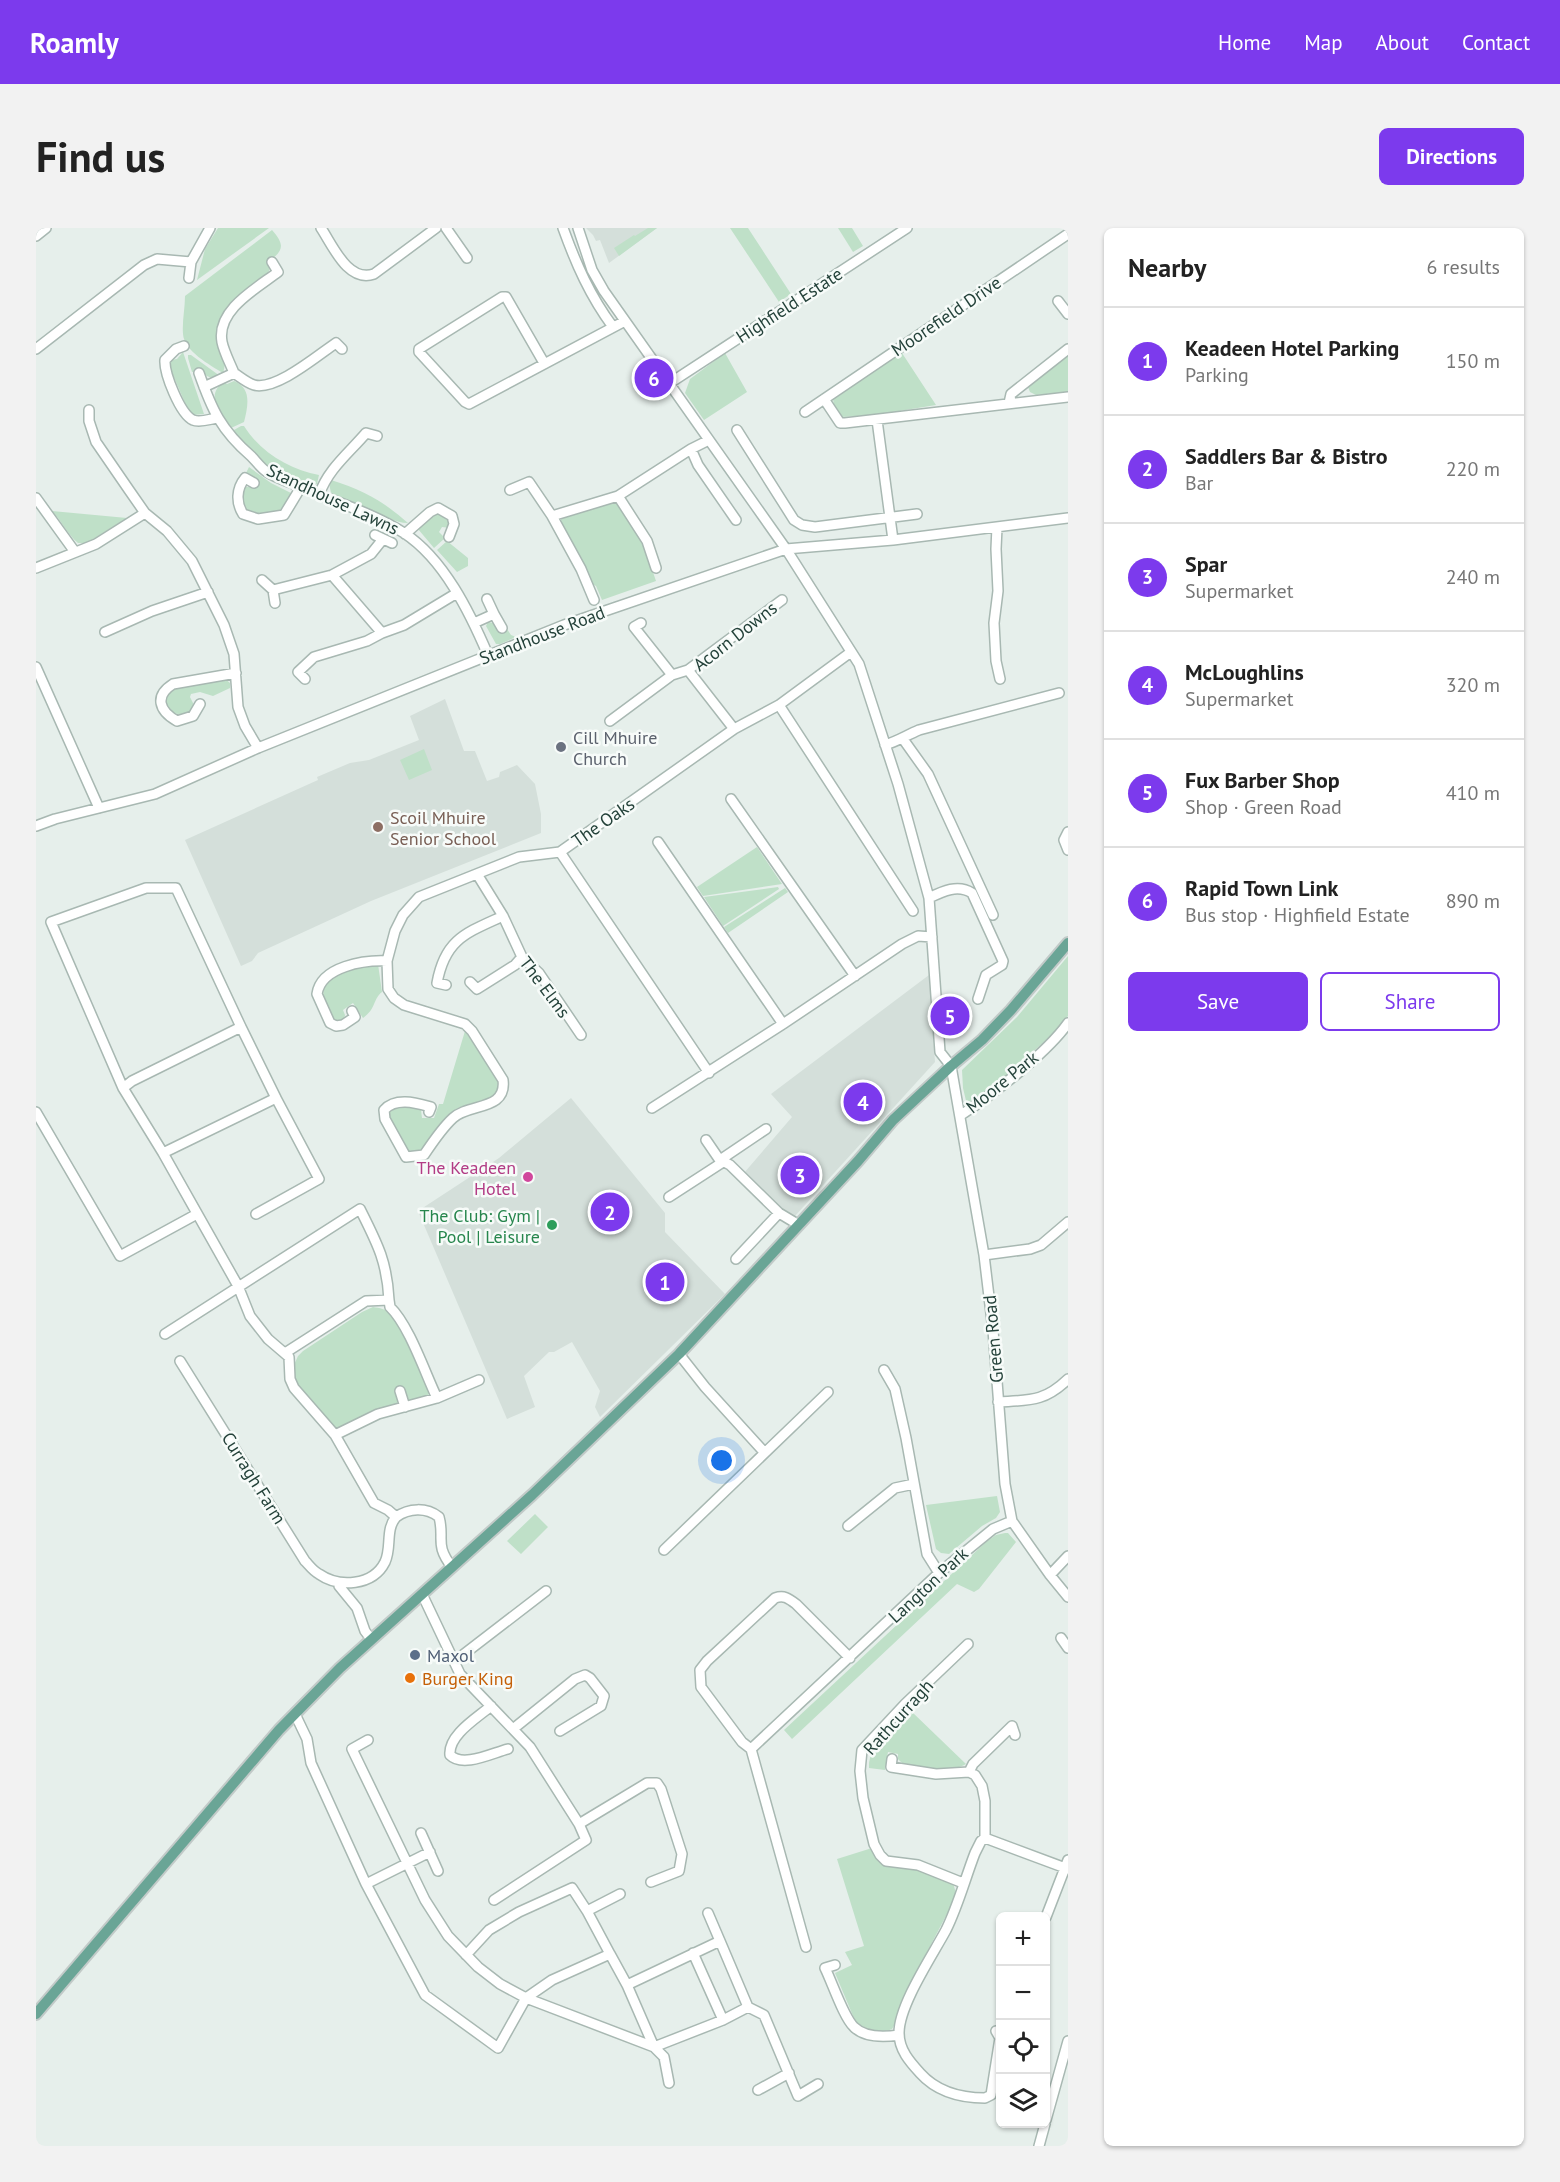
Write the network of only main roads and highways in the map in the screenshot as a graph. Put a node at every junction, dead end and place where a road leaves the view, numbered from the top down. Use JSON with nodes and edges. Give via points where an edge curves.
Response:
{"nodes":[{"id":1,"x":1068,"y":943,"type":"edge"},
{"id":2,"x":36,"y":2014,"type":"edge"}],
"edges":[{"from":1,"to":2,"type":"main road","via":[[982,1040],[893,1120],[679,1354],[295,1714]]}]}
